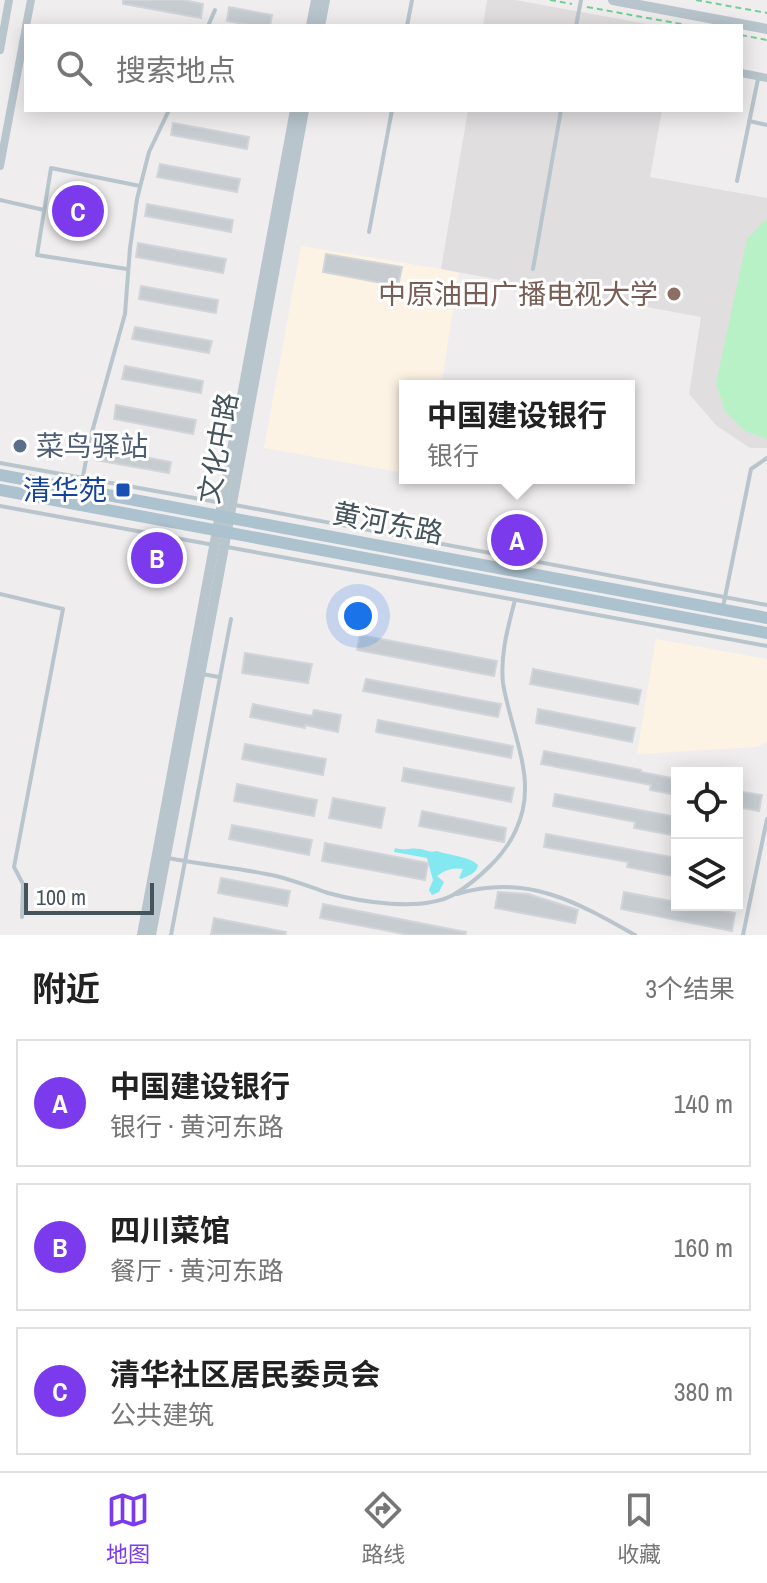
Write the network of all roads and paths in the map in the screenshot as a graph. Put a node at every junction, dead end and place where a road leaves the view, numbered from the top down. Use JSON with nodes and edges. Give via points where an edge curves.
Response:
{"nodes":[{"id":1,"x":9,"y":0,"type":"edge"},
{"id":2,"x":31,"y":0,"type":"edge"},
{"id":3,"x":316,"y":0,"type":"edge"},
{"id":4,"x":325,"y":0,"type":"edge"},
{"id":5,"x":412,"y":0,"type":"edge"},
{"id":6,"x":550,"y":0,"type":"edge"},
{"id":7,"x":613,"y":0,"type":"edge"},
{"id":8,"x":696,"y":0,"type":"edge"},
{"id":9,"x":580,"y":3,"type":"edge"},
{"id":10,"x":215,"y":10,"type":"dead end"},
{"id":11,"x":767,"y":13,"type":"edge"},
{"id":12,"x":26,"y":24,"type":"edge"},
{"id":13,"x":209,"y":24,"type":"edge"},
{"id":14,"x":311,"y":24,"type":"edge"},
{"id":15,"x":320,"y":24,"type":"edge"},
{"id":16,"x":407,"y":24,"type":"edge"},
{"id":17,"x":576,"y":24,"type":"edge"},
{"id":18,"x":682,"y":24,"type":"edge"},
{"id":19,"x":740,"y":24,"type":"edge"},
{"id":20,"x":743,"y":24,"type":"edge"},
{"id":21,"x":767,"y":29,"type":"edge"},
{"id":22,"x":743,"y":35,"type":"edge"},
{"id":23,"x":24,"y":37,"type":"edge"},
{"id":24,"x":767,"y":40,"type":"edge"},
{"id":25,"x":0,"y":50,"type":"edge"},
{"id":26,"x":743,"y":73,"type":"edge"},
{"id":27,"x":763,"y":77,"type":"edge"},
{"id":28,"x":168,"y":112,"type":"edge"},
{"id":29,"x":295,"y":112,"type":"edge"},
{"id":30,"x":304,"y":112,"type":"edge"},
{"id":31,"x":392,"y":112,"type":"edge"},
{"id":32,"x":561,"y":112,"type":"edge"},
{"id":33,"x":749,"y":121,"type":"junction"},
{"id":34,"x":767,"y":125,"type":"edge"},
{"id":35,"x":0,"y":166,"type":"edge"},
{"id":36,"x":737,"y":181,"type":"dead end"},
{"id":37,"x":140,"y":186,"type":"junction"},
{"id":38,"x":0,"y":200,"type":"edge"},
{"id":39,"x":44,"y":210,"type":"junction"},
{"id":40,"x":369,"y":232,"type":"dead end"},
{"id":41,"x":128,"y":269,"type":"junction"},
{"id":42,"x":533,"y":269,"type":"dead end"},
{"id":43,"x":767,"y":458,"type":"edge"},
{"id":44,"x":0,"y":463,"type":"edge"},
{"id":45,"x":0,"y":475,"type":"edge"},
{"id":46,"x":82,"y":484,"type":"junction"},
{"id":47,"x":0,"y":490,"type":"edge"},
{"id":48,"x":0,"y":506,"type":"edge"},
{"id":49,"x":226,"y":510,"type":"junction"},
{"id":50,"x":222,"y":532,"type":"junction"},
{"id":51,"x":220,"y":546,"type":"junction"},
{"id":52,"x":0,"y":594,"type":"edge"},
{"id":53,"x":515,"y":600,"type":"junction"},
{"id":54,"x":724,"y":603,"type":"junction"},
{"id":55,"x":767,"y":605,"type":"edge"},
{"id":56,"x":767,"y":618,"type":"edge"},
{"id":57,"x":231,"y":619,"type":"dead end"},
{"id":58,"x":767,"y":633,"type":"edge"},
{"id":59,"x":767,"y":646,"type":"edge"},
{"id":60,"x":201,"y":674,"type":"junction"},
{"id":61,"x":219,"y":677,"type":"junction"},
{"id":62,"x":767,"y":819,"type":"edge"},
{"id":63,"x":166,"y":858,"type":"junction"},
{"id":64,"x":185,"y":861,"type":"junction"},
{"id":65,"x":451,"y":896,"type":"junction"},
{"id":66,"x":22,"y":917,"type":"dead end"},
{"id":67,"x":142,"y":935,"type":"edge"},
{"id":68,"x":151,"y":935,"type":"edge"},
{"id":69,"x":171,"y":935,"type":"edge"},
{"id":70,"x":635,"y":935,"type":"edge"},
{"id":71,"x":743,"y":935,"type":"edge"}],
"edges":[{"from":1,"to":25,"type":"street"},
{"from":2,"to":12,"type":"street"},
{"from":3,"to":14,"type":"street"},
{"from":4,"to":15,"type":"street"},
{"from":5,"to":16,"type":"lane"},
{"from":6,"to":9,"type":"path"},
{"from":7,"to":19,"type":"street"},
{"from":8,"to":11,"type":"path"},
{"from":9,"to":17,"type":"lane"},
{"from":9,"to":18,"type":"path"},
{"from":10,"to":13,"type":"lane"},
{"from":20,"to":21,"type":"street"},
{"from":22,"to":24,"type":"path"},
{"from":23,"to":35,"type":"street"},
{"from":26,"to":27,"type":"street"},
{"from":27,"to":33,"type":"lane"},
{"from":28,"to":37,"type":"lane"},
{"from":29,"to":49,"type":"street","name":"文化中路"},
{"from":30,"to":49,"type":"street","name":"文化中路"},
{"from":31,"to":40,"type":"lane"},
{"from":32,"to":42,"type":"lane"},
{"from":33,"to":34,"type":"lane"},
{"from":33,"to":36,"type":"lane"},
{"from":37,"to":39,"type":"lane","via":[[51,168]]},
{"from":37,"to":41,"type":"lane"},
{"from":38,"to":39,"type":"lane"},
{"from":39,"to":41,"type":"lane","via":[[37,255]]},
{"from":41,"to":46,"type":"lane","via":[[125,314]]},
{"from":43,"to":54,"type":"lane","via":[[751,469]]},
{"from":44,"to":46,"type":"lane"},
{"from":45,"to":46,"type":"main road","name":"黄河东路"},
{"from":46,"to":49,"type":"main road","name":"黄河东路"},
{"from":47,"to":50,"type":"main road","name":"黄河东路"},
{"from":48,"to":51,"type":"lane"},
{"from":49,"to":50,"type":"street","name":"文化中路"},
{"from":49,"to":54,"type":"main road","name":"黄河东路"},
{"from":50,"to":51,"type":"street","name":"文化中路"},
{"from":50,"to":58,"type":"main road","name":"黄河东路"},
{"from":51,"to":53,"type":"lane"},
{"from":51,"to":60,"type":"street","name":"文化中路"},
{"from":51,"to":67,"type":"street","name":"文化中路"},
{"from":52,"to":66,"type":"lane","via":[[63,609],[14,867],[23,884]]},
{"from":53,"to":59,"type":"lane"},
{"from":53,"to":65,"type":"lane","via":[[503,681],[526,785],[524,806],[501,856]]},
{"from":54,"to":55,"type":"lane"},
{"from":54,"to":56,"type":"main road","name":"黄河东路"},
{"from":57,"to":61,"type":"lane"},
{"from":60,"to":61,"type":"lane"},
{"from":60,"to":63,"type":"street","name":"文化中路"},
{"from":61,"to":64,"type":"lane"},
{"from":62,"to":71,"type":"lane"},
{"from":63,"to":64,"type":"lane"},
{"from":63,"to":68,"type":"street","name":"文化中路"},
{"from":64,"to":65,"type":"lane","via":[[264,873],[372,901],[411,904]]},
{"from":64,"to":69,"type":"lane"},
{"from":65,"to":70,"type":"lane","via":[[522,887],[584,906]]}]}
